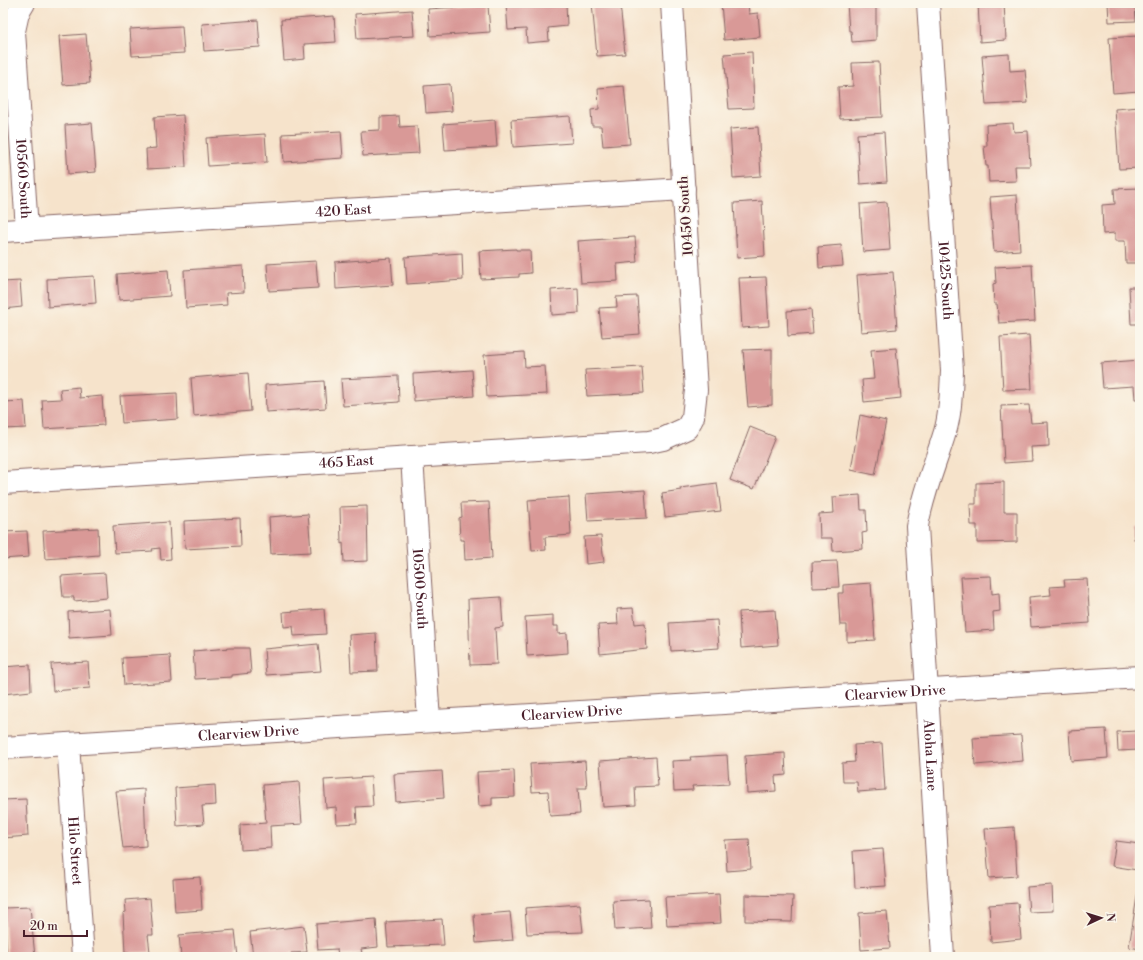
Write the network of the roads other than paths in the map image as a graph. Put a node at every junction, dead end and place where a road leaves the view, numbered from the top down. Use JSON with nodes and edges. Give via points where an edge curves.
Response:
{"nodes":[{"id":1,"x":24,"y":3,"type":"edge"},
{"id":2,"x":672,"y":3,"type":"edge"},
{"id":3,"x":928,"y":3,"type":"edge"},
{"id":4,"x":684,"y":189,"type":"junction"},
{"id":5,"x":27,"y":230,"type":"junction"},
{"id":6,"x":3,"y":232,"type":"edge"},
{"id":7,"x":687,"y":428,"type":"joint"},
{"id":8,"x":412,"y":457,"type":"junction"},
{"id":9,"x":3,"y":483,"type":"edge"},
{"id":10,"x":918,"y":553,"type":"joint"},
{"id":11,"x":1140,"y":677,"type":"edge"},
{"id":12,"x":926,"y":690,"type":"junction"},
{"id":13,"x":429,"y":721,"type":"junction"},
{"id":14,"x":68,"y":744,"type":"junction"},
{"id":15,"x":3,"y":748,"type":"edge"},
{"id":16,"x":83,"y":957,"type":"edge"},
{"id":17,"x":943,"y":957,"type":"edge"}],
"edges":[{"from":1,"to":5,"type":"street","name":"10560 South","via":[[18,13],[14,31]]},
{"from":2,"to":4,"type":"street","name":"10450 South"},
{"from":3,"to":10,"type":"street","name":"10425 South","via":[[952,379],[946,431],[921,500],[917,526]]},
{"from":4,"to":5,"type":"street","name":"420 East"},
{"from":4,"to":7,"type":"street","name":"10450 South","via":[[696,390],[693,417]]},
{"from":5,"to":6,"type":"street","name":"420 East"},
{"from":7,"to":8,"type":"street","name":"465 East","via":[[663,439],[649,442]]},
{"from":8,"to":9,"type":"street","name":"465 East"},
{"from":8,"to":13,"type":"street","name":"10500 South"},
{"from":10,"to":12,"type":"street","name":"Aloha Lane"},
{"from":11,"to":12,"type":"street","name":"Clearview Drive"},
{"from":12,"to":13,"type":"street","name":"Clearview Drive"},
{"from":12,"to":17,"type":"street","name":"Aloha Lane"},
{"from":13,"to":14,"type":"street","name":"Clearview Drive"},
{"from":14,"to":15,"type":"street","name":"Clearview Drive"},
{"from":14,"to":16,"type":"street","name":"Hilo Street"}]}
